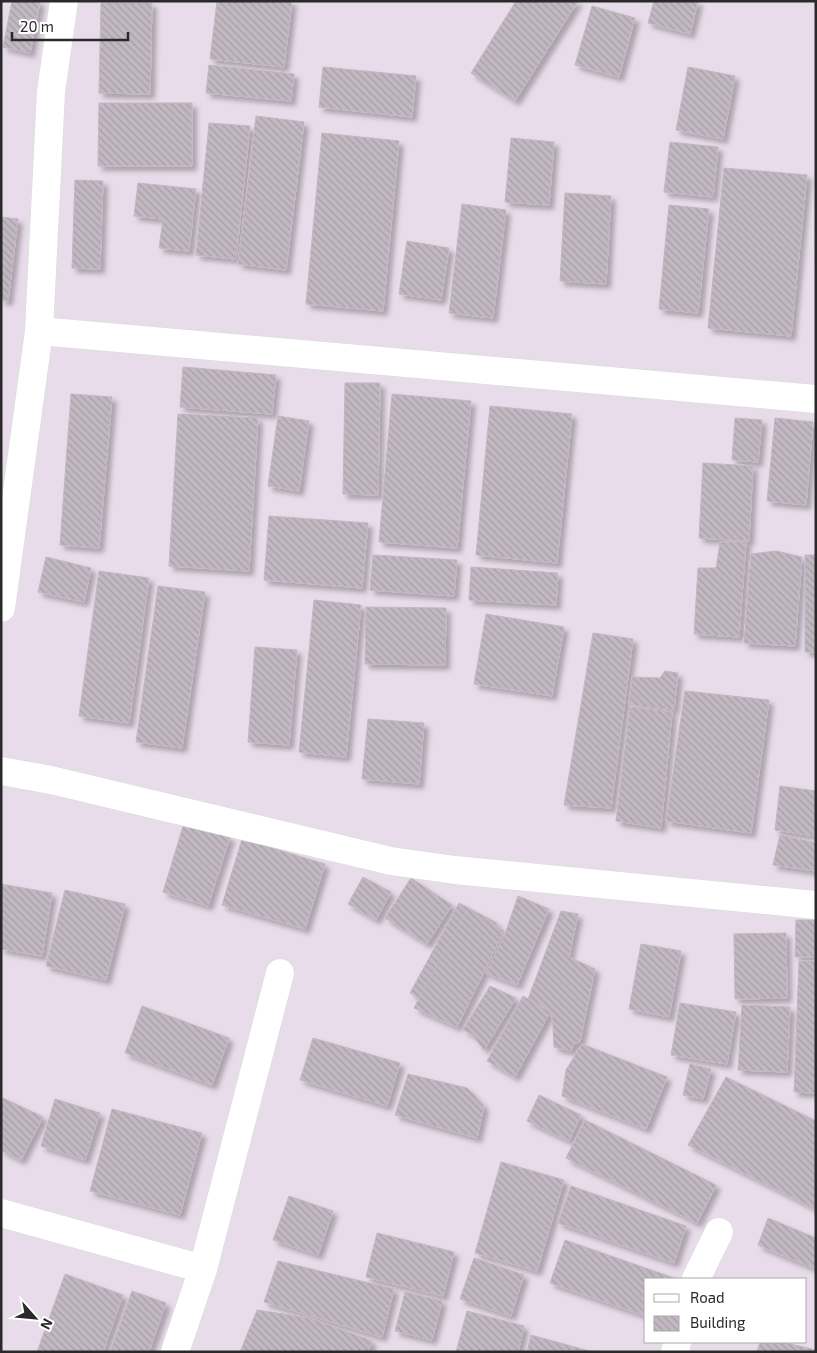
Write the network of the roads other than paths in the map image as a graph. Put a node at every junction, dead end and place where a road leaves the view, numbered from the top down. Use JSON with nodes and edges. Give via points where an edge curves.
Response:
{"nodes":[{"id":1,"x":64,"y":1,"type":"edge"},
{"id":2,"x":39,"y":331,"type":"junction"},
{"id":3,"x":816,"y":399,"type":"edge"},
{"id":4,"x":1,"y":608,"type":"edge"},
{"id":5,"x":1,"y":771,"type":"edge"},
{"id":6,"x":816,"y":905,"type":"edge"},
{"id":7,"x":280,"y":973,"type":"dead end"},
{"id":8,"x":1,"y":1213,"type":"edge"},
{"id":9,"x":719,"y":1232,"type":"dead end"},
{"id":10,"x":203,"y":1269,"type":"junction"},
{"id":11,"x":696,"y":1278,"type":"edge"},
{"id":12,"x":175,"y":1352,"type":"edge"}],
"edges":[{"from":1,"to":2,"type":"street","via":[[52,92]]},
{"from":2,"to":3,"type":"street"},
{"from":2,"to":4,"type":"street"},
{"from":5,"to":6,"type":"street","via":[[391,861]]},
{"from":7,"to":10,"type":"street"},
{"from":8,"to":10,"type":"street"},
{"from":9,"to":11,"type":"street"},
{"from":10,"to":12,"type":"street"}]}
